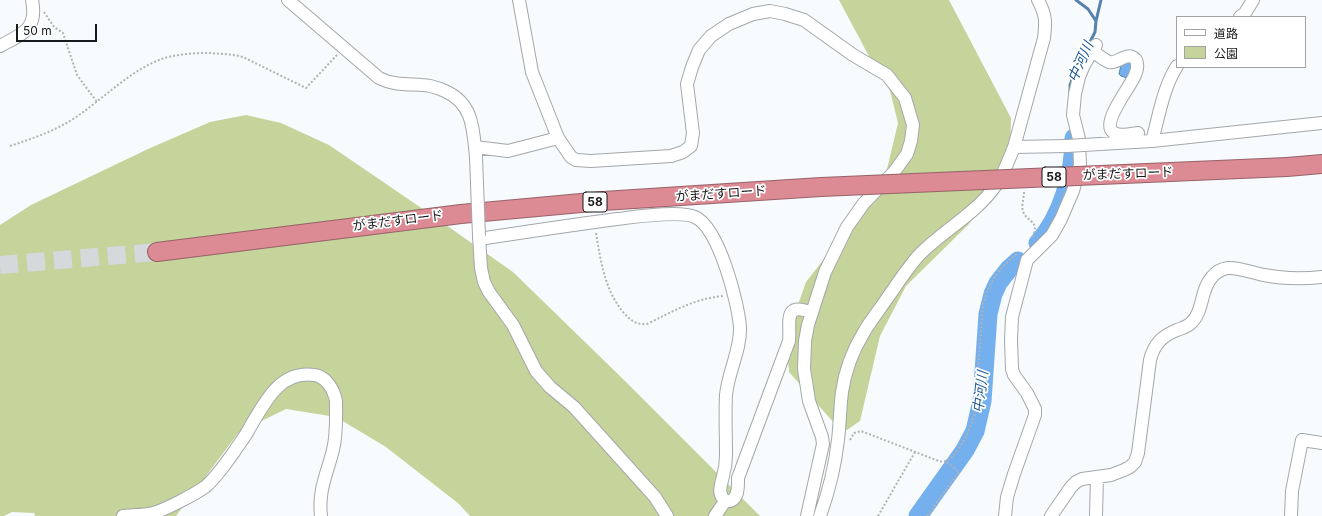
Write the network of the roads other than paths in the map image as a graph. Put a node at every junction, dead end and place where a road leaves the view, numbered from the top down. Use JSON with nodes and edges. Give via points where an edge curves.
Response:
{"nodes":[{"id":1,"x":288,"y":0,"type":"edge"},
{"id":2,"x":519,"y":0,"type":"edge"},
{"id":3,"x":1038,"y":0,"type":"edge"},
{"id":4,"x":1253,"y":0,"type":"edge"},
{"id":5,"x":33,"y":4,"type":"edge"},
{"id":6,"x":1241,"y":16,"type":"edge"},
{"id":7,"x":0,"y":46,"type":"edge"},
{"id":8,"x":1176,"y":68,"type":"edge"},
{"id":9,"x":1322,"y":123,"type":"edge"},
{"id":10,"x":1154,"y":136,"type":"junction"},
{"id":11,"x":558,"y":138,"type":"junction"},
{"id":12,"x":1014,"y":147,"type":"junction"},
{"id":13,"x":476,"y":152,"type":"junction"},
{"id":14,"x":1322,"y":164,"type":"edge"},
{"id":15,"x":1287,"y":167,"type":"junction"},
{"id":16,"x":1322,"y":168,"type":"edge"},
{"id":17,"x":479,"y":237,"type":"junction"},
{"id":18,"x":157,"y":252,"type":"tunnel mouth"},
{"id":19,"x":1322,"y":277,"type":"edge"},
{"id":20,"x":812,"y":313,"type":"junction"},
{"id":21,"x":1322,"y":443,"type":"edge"},
{"id":22,"x":1096,"y":477,"type":"junction"},
{"id":23,"x":725,"y":501,"type":"junction"},
{"id":24,"x":123,"y":516,"type":"edge"},
{"id":25,"x":321,"y":516,"type":"edge"},
{"id":26,"x":667,"y":516,"type":"edge"},
{"id":27,"x":715,"y":516,"type":"edge"},
{"id":28,"x":807,"y":516,"type":"edge"},
{"id":29,"x":820,"y":516,"type":"edge"},
{"id":30,"x":1005,"y":516,"type":"edge"},
{"id":31,"x":1051,"y":516,"type":"edge"},
{"id":32,"x":1096,"y":516,"type":"edge"},
{"id":33,"x":1291,"y":516,"type":"edge"}],
"edges":[{"from":1,"to":13,"type":"street","via":[[379,78],[397,84],[439,88],[452,94],[468,111]]},
{"from":2,"to":11,"type":"street","via":[[532,72]]},
{"from":3,"to":12,"type":"street","via":[[1045,14],[1044,38]]},
{"from":4,"to":6,"type":"street"},
{"from":5,"to":7,"type":"street","via":[[33,17],[25,32]]},
{"from":8,"to":10,"type":"street","via":[[1169,81]]},
{"from":9,"to":10,"type":"street"},
{"from":10,"to":12,"type":"street","bridge":true,"via":[[1100,144]]},
{"from":10,"to":30,"type":"street","via":[[1113,133],[1112,115],[1135,76],[1137,64],[1134,58],[1128,56],[1109,62],[1095,48],[1084,65],[1075,94],[1073,115],[1079,139],[1080,164],[1073,191],[1052,235],[1043,246],[1030,250],[1012,317],[1012,369],[1027,392],[1035,415],[1007,497]]},
{"from":11,"to":13,"type":"street","via":[[508,151]]},
{"from":11,"to":20,"type":"street","via":[[567,153],[576,160],[671,156],[683,152],[691,146],[693,133],[687,84],[699,50],[711,36],[729,24],[753,14],[770,11],[804,20],[853,55],[887,75],[905,98],[914,125],[907,154],[847,227],[825,272]]},
{"from":12,"to":29,"type":"street","via":[[997,185],[982,203],[919,255],[863,332],[845,378],[835,465]]},
{"from":13,"to":17,"type":"street","bridge":true},
{"from":14,"to":15,"type":"highway"},
{"from":15,"to":16,"type":"highway"},
{"from":15,"to":18,"type":"highway","name":"がまだすロード","number":"58","bridge":true,"via":[[821,187],[603,201],[370,224]]},
{"from":17,"to":23,"type":"street","via":[[658,214],[687,215],[702,221],[725,264],[740,325],[726,394],[726,463],[720,487],[720,494]]},
{"from":17,"to":26,"type":"street","via":[[484,282],[513,325],[536,371],[574,407],[655,497]]},
{"from":19,"to":22,"type":"street","via":[[1295,279],[1229,268],[1217,272],[1206,284],[1198,314],[1193,321],[1187,327],[1164,336],[1152,351],[1135,462],[1130,467],[1111,475]]},
{"from":20,"to":23,"type":"street","via":[[794,310],[790,314],[789,341],[738,478],[736,496]]},
{"from":20,"to":28,"type":"street","via":[[805,341],[804,370],[809,401],[823,444]]},
{"from":21,"to":33,"type":"street","via":[[1302,440],[1292,491]]},
{"from":22,"to":31,"type":"street","via":[[1076,482]]},
{"from":22,"to":32,"type":"street"},
{"from":23,"to":27,"type":"street"},
{"from":24,"to":25,"type":"street","via":[[166,509],[204,487],[216,476],[249,430],[271,393],[285,380],[306,374],[320,376],[335,393],[336,401],[333,449],[320,492]]}]}
